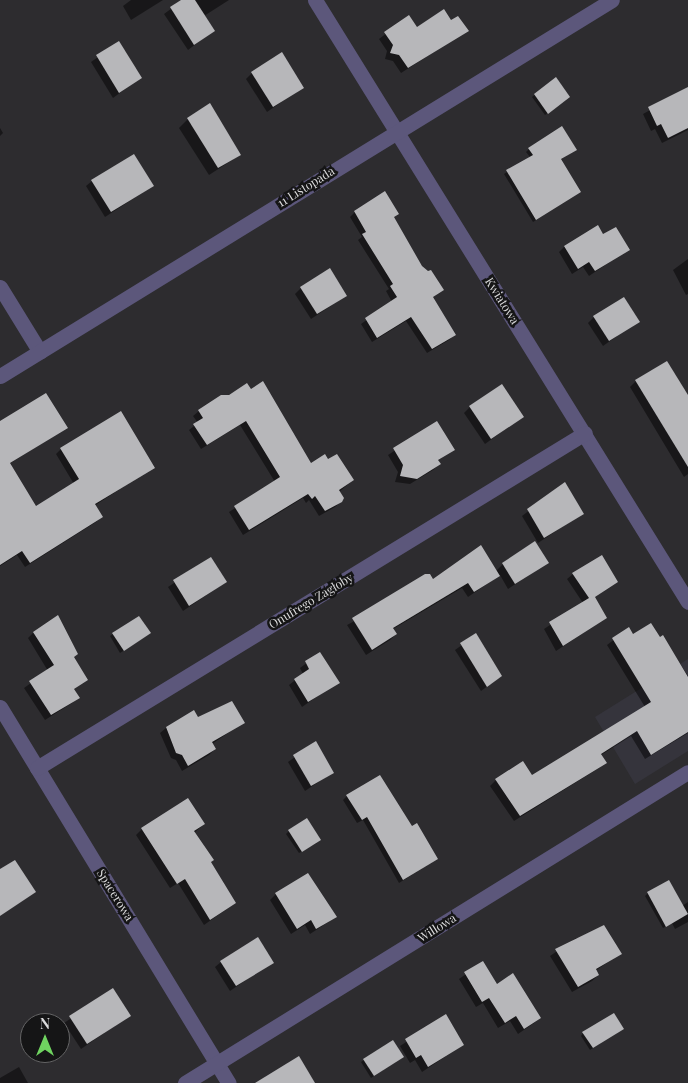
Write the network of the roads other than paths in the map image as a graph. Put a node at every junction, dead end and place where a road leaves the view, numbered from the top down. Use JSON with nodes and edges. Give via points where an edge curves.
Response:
{"nodes":[{"id":1,"x":315,"y":0,"type":"edge"},
{"id":2,"x":612,"y":0,"type":"edge"},
{"id":3,"x":396,"y":131,"type":"junction"},
{"id":4,"x":0,"y":287,"type":"edge"},
{"id":5,"x":40,"y":352,"type":"junction"},
{"id":6,"x":0,"y":376,"type":"edge"},
{"id":7,"x":585,"y":433,"type":"junction"},
{"id":8,"x":688,"y":602,"type":"edge"},
{"id":9,"x":0,"y":707,"type":"edge"},
{"id":10,"x":37,"y":768,"type":"junction"},
{"id":11,"x":688,"y":772,"type":"edge"},
{"id":12,"x":218,"y":1063,"type":"junction"},
{"id":13,"x":186,"y":1083,"type":"edge"},
{"id":14,"x":230,"y":1083,"type":"edge"}],
"edges":[{"from":1,"to":3,"type":"street","name":"Kwiatowa"},
{"from":2,"to":3,"type":"street","name":"11 Listopada"},
{"from":3,"to":5,"type":"street","name":"11 Listopada"},
{"from":3,"to":7,"type":"street","name":"Kwiatowa"},
{"from":4,"to":5,"type":"street"},
{"from":5,"to":6,"type":"street","name":"11 Listopada"},
{"from":7,"to":8,"type":"street","name":"Kwiatowa"},
{"from":7,"to":10,"type":"street","name":"Onufrego Zagłoby"},
{"from":9,"to":10,"type":"street","name":"Spacerowa"},
{"from":10,"to":12,"type":"street","name":"Spacerowa"},
{"from":11,"to":12,"type":"street","name":"Willowa"},
{"from":12,"to":13,"type":"street","name":"Willowa"},
{"from":12,"to":14,"type":"street","name":"Spacerowa"}]}
